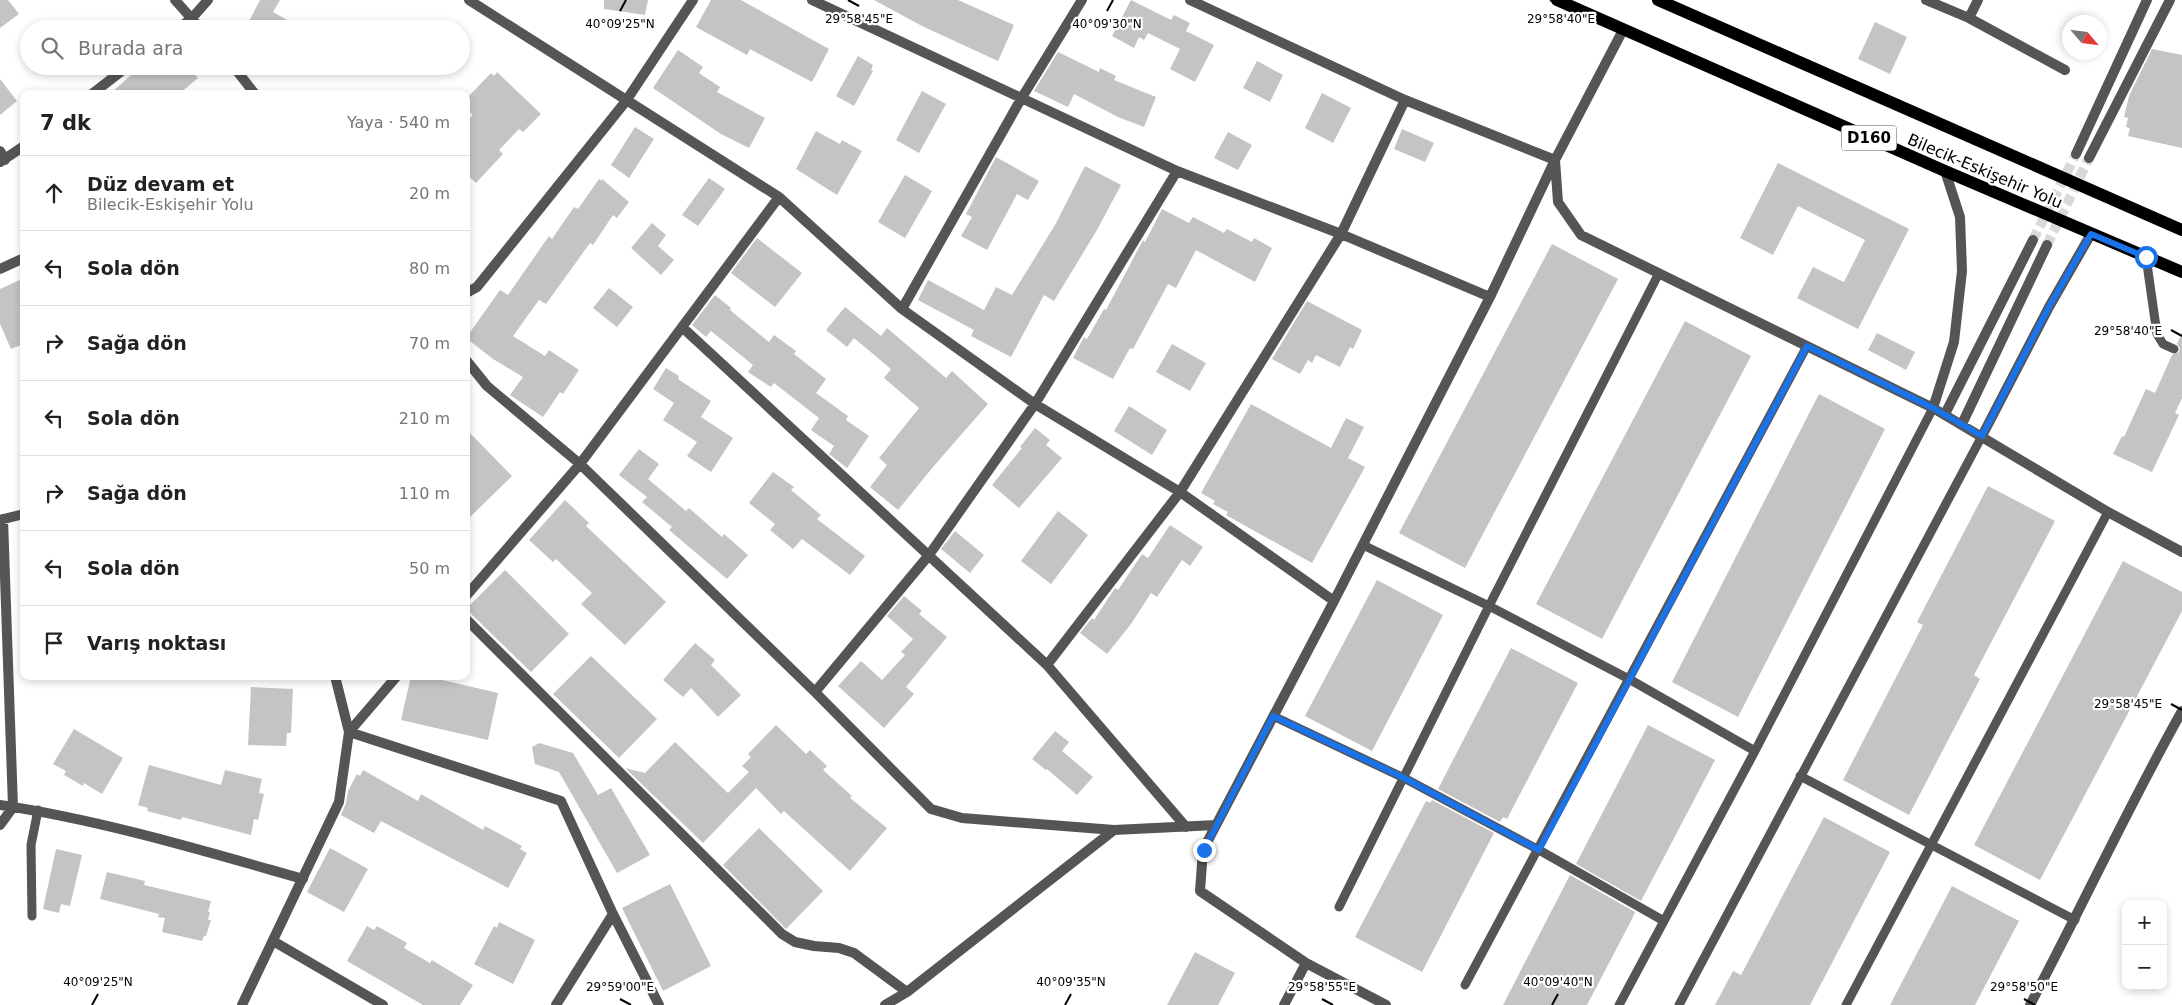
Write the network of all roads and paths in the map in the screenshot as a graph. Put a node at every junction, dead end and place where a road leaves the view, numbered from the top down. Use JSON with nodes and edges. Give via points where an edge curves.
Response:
{"nodes":[{"id":1,"x":175,"y":0,"type":"edge"},
{"id":2,"x":208,"y":0,"type":"edge"},
{"id":3,"x":469,"y":0,"type":"edge"},
{"id":4,"x":693,"y":0,"type":"edge"},
{"id":5,"x":812,"y":0,"type":"edge"},
{"id":6,"x":1082,"y":0,"type":"edge"},
{"id":7,"x":1190,"y":0,"type":"edge"},
{"id":8,"x":1557,"y":0,"type":"edge"},
{"id":9,"x":1658,"y":0,"type":"edge"},
{"id":10,"x":1926,"y":0,"type":"edge"},
{"id":11,"x":1978,"y":0,"type":"edge"},
{"id":12,"x":2147,"y":0,"type":"edge"},
{"id":13,"x":2170,"y":0,"type":"edge"},
{"id":14,"x":192,"y":18,"type":"junction"},
{"id":15,"x":1969,"y":18,"type":"junction"},
{"id":16,"x":189,"y":20,"type":"edge"},
{"id":17,"x":1623,"y":30,"type":"junction"},
{"id":18,"x":2065,"y":70,"type":"dead end"},
{"id":19,"x":116,"y":75,"type":"edge"},
{"id":20,"x":240,"y":75,"type":"edge"},
{"id":21,"x":97,"y":90,"type":"edge"},
{"id":22,"x":252,"y":90,"type":"edge"},
{"id":23,"x":1021,"y":100,"type":"junction"},
{"id":24,"x":1405,"y":100,"type":"junction"},
{"id":25,"x":626,"y":101,"type":"junction"},
{"id":26,"x":20,"y":148,"type":"edge"},
{"id":27,"x":2076,"y":154,"type":"tunnel mouth"},
{"id":28,"x":2,"y":158,"type":"edge"},
{"id":29,"x":2090,"y":158,"type":"tunnel mouth"},
{"id":30,"x":1555,"y":160,"type":"junction"},
{"id":31,"x":1177,"y":171,"type":"junction"},
{"id":32,"x":1945,"y":171,"type":"junction"},
{"id":33,"x":779,"y":197,"type":"junction"},
{"id":34,"x":2182,"y":230,"type":"edge"},
{"id":35,"x":1340,"y":234,"type":"junction"},
{"id":36,"x":2091,"y":234,"type":"junction"},
{"id":37,"x":2033,"y":240,"type":"tunnel mouth"},
{"id":38,"x":2047,"y":245,"type":"tunnel mouth"},
{"id":39,"x":2146,"y":257,"type":"junction"},
{"id":40,"x":20,"y":260,"type":"edge"},
{"id":41,"x":0,"y":269,"type":"edge"},
{"id":42,"x":2182,"y":272,"type":"edge"},
{"id":43,"x":1659,"y":273,"type":"junction"},
{"id":44,"x":470,"y":291,"type":"edge"},
{"id":45,"x":1490,"y":297,"type":"junction"},
{"id":46,"x":902,"y":309,"type":"junction"},
{"id":47,"x":682,"y":327,"type":"junction"},
{"id":48,"x":1807,"y":346,"type":"junction"},
{"id":49,"x":2174,"y":349,"type":"dead end"},
{"id":50,"x":470,"y":365,"type":"edge"},
{"id":51,"x":1035,"y":404,"type":"junction"},
{"id":52,"x":1933,"y":408,"type":"junction"},
{"id":53,"x":1945,"y":414,"type":"junction"},
{"id":54,"x":1962,"y":424,"type":"junction"},
{"id":55,"x":1982,"y":436,"type":"junction"},
{"id":56,"x":580,"y":464,"type":"junction"},
{"id":57,"x":1180,"y":492,"type":"junction"},
{"id":58,"x":2108,"y":512,"type":"junction"},
{"id":59,"x":20,"y":515,"type":"edge"},
{"id":60,"x":2,"y":519,"type":"edge"},
{"id":61,"x":1363,"y":545,"type":"junction"},
{"id":62,"x":2182,"y":552,"type":"edge"},
{"id":63,"x":929,"y":555,"type":"junction"},
{"id":64,"x":470,"y":591,"type":"edge"},
{"id":65,"x":1334,"y":601,"type":"junction"},
{"id":66,"x":1489,"y":606,"type":"junction"},
{"id":67,"x":470,"y":623,"type":"edge"},
{"id":68,"x":1047,"y":665,"type":"junction"},
{"id":69,"x":1629,"y":679,"type":"junction"},
{"id":70,"x":336,"y":680,"type":"edge"},
{"id":71,"x":394,"y":680,"type":"edge"},
{"id":72,"x":815,"y":692,"type":"junction"},
{"id":73,"x":2182,"y":711,"type":"edge"},
{"id":74,"x":1273,"y":716,"type":"junction"},
{"id":75,"x":349,"y":732,"type":"junction"},
{"id":76,"x":1754,"y":751,"type":"junction"},
{"id":77,"x":1800,"y":776,"type":"junction"},
{"id":78,"x":1404,"y":778,"type":"junction"},
{"id":79,"x":0,"y":805,"type":"edge"},
{"id":80,"x":13,"y":806,"type":"junction"},
{"id":81,"x":38,"y":810,"type":"junction"},
{"id":82,"x":0,"y":825,"type":"edge"},
{"id":83,"x":1216,"y":825,"type":"junction"},
{"id":84,"x":1186,"y":826,"type":"junction"},
{"id":85,"x":1114,"y":830,"type":"junction"},
{"id":86,"x":1931,"y":846,"type":"junction"},
{"id":87,"x":1539,"y":850,"type":"junction"},
{"id":88,"x":302,"y":880,"type":"junction"},
{"id":89,"x":1339,"y":907,"type":"dead end"},
{"id":90,"x":613,"y":914,"type":"junction"},
{"id":91,"x":32,"y":916,"type":"dead end"},
{"id":92,"x":2075,"y":920,"type":"junction"},
{"id":93,"x":1664,"y":921,"type":"junction"},
{"id":94,"x":273,"y":941,"type":"junction"},
{"id":95,"x":1306,"y":963,"type":"junction"},
{"id":96,"x":1466,"y":985,"type":"dead end"},
{"id":97,"x":907,"y":992,"type":"junction"},
{"id":98,"x":242,"y":1005,"type":"edge"},
{"id":99,"x":383,"y":1005,"type":"edge"},
{"id":100,"x":556,"y":1005,"type":"edge"},
{"id":101,"x":659,"y":1005,"type":"edge"},
{"id":102,"x":885,"y":1005,"type":"edge"},
{"id":103,"x":1284,"y":1005,"type":"edge"},
{"id":104,"x":1386,"y":1005,"type":"edge"},
{"id":105,"x":1619,"y":1005,"type":"edge"},
{"id":106,"x":1680,"y":1005,"type":"edge"},
{"id":107,"x":1846,"y":1005,"type":"edge"},
{"id":108,"x":2030,"y":1005,"type":"edge"}],
"edges":[{"from":1,"to":14,"type":"street"},
{"from":2,"to":14,"type":"street"},
{"from":3,"to":25,"type":"street"},
{"from":4,"to":25,"type":"street"},
{"from":5,"to":23,"type":"street"},
{"from":6,"to":23,"type":"street"},
{"from":7,"to":24,"type":"street"},
{"from":8,"to":17,"type":"main road","name":"Bilecik-Eskişehir Yolu","number":"D160"},
{"from":9,"to":34,"type":"main road","name":"Bilecik-Eskişehir Yolu","number":"D160"},
{"from":10,"to":15,"type":"street"},
{"from":11,"to":15,"type":"street"},
{"from":12,"to":27,"type":"street"},
{"from":13,"to":29,"type":"street"},
{"from":14,"to":16,"type":"street"},
{"from":15,"to":18,"type":"street"},
{"from":17,"to":30,"type":"street"},
{"from":17,"to":32,"type":"main road","name":"Bilecik-Eskişehir Yolu","number":"D160"},
{"from":19,"to":21,"type":"street"},
{"from":20,"to":22,"type":"street"},
{"from":23,"to":31,"type":"street"},
{"from":23,"to":46,"type":"street"},
{"from":24,"to":30,"type":"street"},
{"from":24,"to":35,"type":"street"},
{"from":25,"to":33,"type":"street"},
{"from":25,"to":44,"type":"street","via":[[477,287]]},
{"from":26,"to":28,"type":"street"},
{"from":30,"to":43,"type":"street","via":[[1558,202],[1581,235]]},
{"from":30,"to":45,"type":"street"},
{"from":31,"to":35,"type":"street"},
{"from":31,"to":51,"type":"street"},
{"from":32,"to":36,"type":"main road","name":"Bilecik-Eskişehir Yolu","number":"D160"},
{"from":32,"to":52,"type":"street","via":[[1960,217],[1962,271],[1954,342]]},
{"from":33,"to":46,"type":"street"},
{"from":33,"to":47,"type":"street"},
{"from":35,"to":45,"type":"street"},
{"from":35,"to":57,"type":"street"},
{"from":36,"to":39,"type":"main road","name":"Bilecik-Eskişehir Yolu","number":"D160"},
{"from":36,"to":55,"type":"street"},
{"from":37,"to":53,"type":"street"},
{"from":38,"to":54,"type":"street"},
{"from":39,"to":42,"type":"main road","name":"Bilecik-Eskişehir Yolu","number":"D160"},
{"from":39,"to":49,"type":"lane","via":[[2157,334],[2163,344]]},
{"from":40,"to":41,"type":"street"},
{"from":43,"to":48,"type":"street"},
{"from":43,"to":66,"type":"lane"},
{"from":45,"to":61,"type":"street"},
{"from":46,"to":51,"type":"street"},
{"from":47,"to":56,"type":"street"},
{"from":47,"to":63,"type":"street"},
{"from":48,"to":52,"type":"street"},
{"from":48,"to":69,"type":"lane"},
{"from":50,"to":56,"type":"street","via":[[487,386]]},
{"from":51,"to":57,"type":"street"},
{"from":51,"to":63,"type":"street"},
{"from":52,"to":53,"type":"street"},
{"from":52,"to":76,"type":"lane"},
{"from":53,"to":54,"type":"street"},
{"from":54,"to":55,"type":"street"},
{"from":55,"to":58,"type":"street"},
{"from":55,"to":77,"type":"lane"},
{"from":56,"to":64,"type":"street"},
{"from":56,"to":72,"type":"street"},
{"from":57,"to":65,"type":"street"},
{"from":57,"to":68,"type":"street"},
{"from":58,"to":62,"type":"street"},
{"from":58,"to":86,"type":"lane"},
{"from":59,"to":60,"type":"street"},
{"from":60,"to":80,"type":"street"},
{"from":61,"to":65,"type":"street"},
{"from":61,"to":66,"type":"lane"},
{"from":63,"to":68,"type":"street"},
{"from":63,"to":72,"type":"street"},
{"from":65,"to":74,"type":"street"},
{"from":66,"to":69,"type":"lane"},
{"from":66,"to":78,"type":"lane"},
{"from":67,"to":97,"type":"street","via":[[782,934],[795,942],[854,953]]},
{"from":68,"to":84,"type":"street"},
{"from":69,"to":76,"type":"lane"},
{"from":69,"to":87,"type":"lane"},
{"from":70,"to":75,"type":"street"},
{"from":71,"to":75,"type":"street"},
{"from":72,"to":85,"type":"street","via":[[931,809],[962,818]]},
{"from":73,"to":92,"type":"street","via":[[2143,781]]},
{"from":74,"to":78,"type":"lane"},
{"from":74,"to":83,"type":"street"},
{"from":75,"to":88,"type":"street","via":[[339,802]]},
{"from":75,"to":90,"type":"street","via":[[561,801]]},
{"from":76,"to":93,"type":"lane"},
{"from":77,"to":86,"type":"lane"},
{"from":77,"to":106,"type":"lane"},
{"from":78,"to":87,"type":"lane"},
{"from":78,"to":89,"type":"lane"},
{"from":79,"to":80,"type":"street"},
{"from":80,"to":81,"type":"street"},
{"from":80,"to":82,"type":"street"},
{"from":81,"to":88,"type":"street","via":[[205,851]]},
{"from":81,"to":91,"type":"lane","via":[[31,845]]},
{"from":83,"to":84,"type":"street"},
{"from":83,"to":95,"type":"street","via":[[1204,850],[1200,892]]},
{"from":84,"to":85,"type":"street"},
{"from":85,"to":97,"type":"street"},
{"from":86,"to":92,"type":"lane"},
{"from":86,"to":107,"type":"lane"},
{"from":87,"to":93,"type":"lane"},
{"from":87,"to":96,"type":"lane"},
{"from":88,"to":94,"type":"street"},
{"from":90,"to":100,"type":"street"},
{"from":90,"to":101,"type":"street"},
{"from":92,"to":108,"type":"street"},
{"from":93,"to":105,"type":"lane"},
{"from":94,"to":98,"type":"street"},
{"from":94,"to":99,"type":"street"},
{"from":95,"to":103,"type":"street"},
{"from":95,"to":104,"type":"street"},
{"from":97,"to":102,"type":"street"}]}
